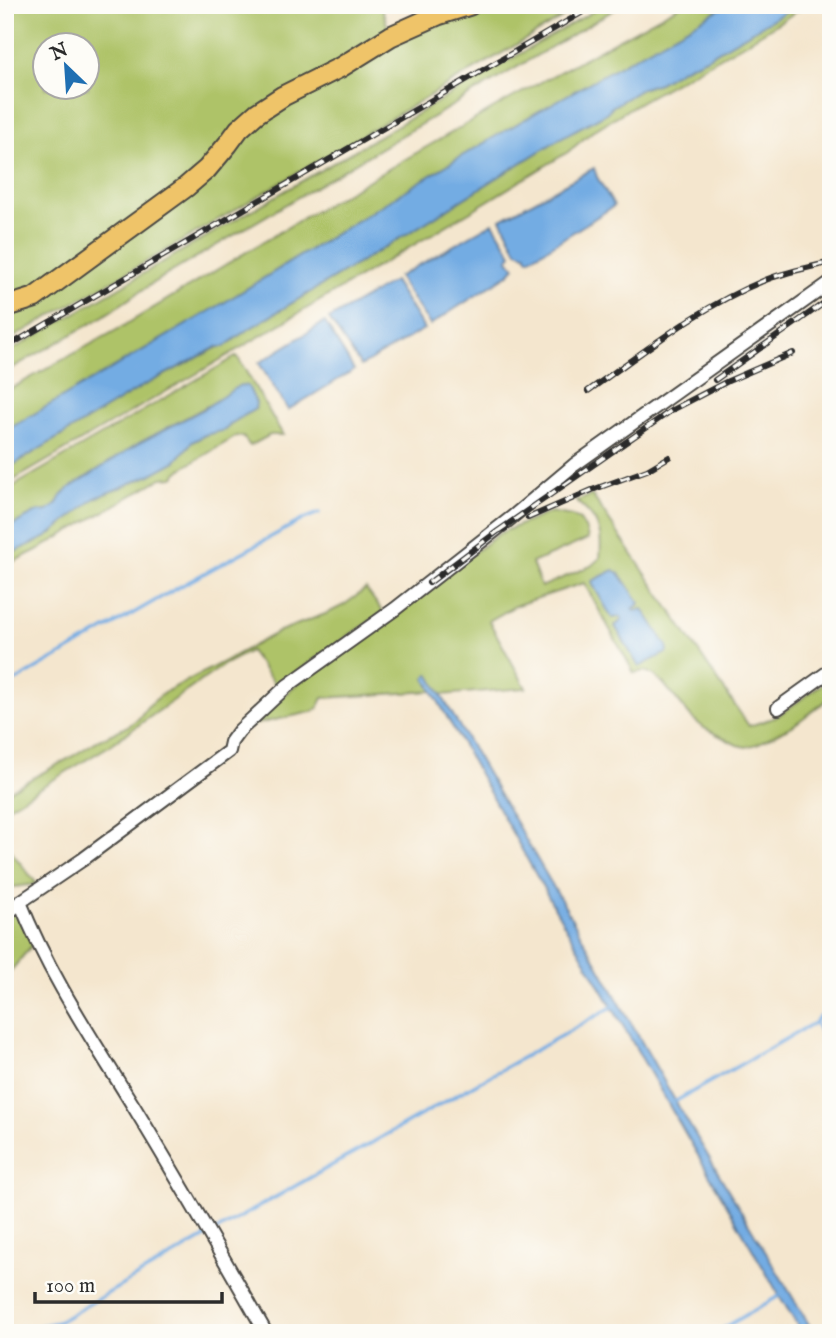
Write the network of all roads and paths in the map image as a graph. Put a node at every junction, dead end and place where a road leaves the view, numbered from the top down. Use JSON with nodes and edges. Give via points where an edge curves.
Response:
{"nodes":[{"id":1,"x":470,"y":5,"type":"edge"},
{"id":2,"x":831,"y":282,"type":"edge"},
{"id":3,"x":5,"y":307,"type":"edge"},
{"id":4,"x":831,"y":670,"type":"edge"},
{"id":5,"x":778,"y":708,"type":"dead end"},
{"id":6,"x":20,"y":902,"type":"junction"},
{"id":7,"x":5,"y":916,"type":"edge"},
{"id":8,"x":266,"y":1333,"type":"edge"}],
"edges":[{"from":1,"to":3,"type":"main road","via":[[391,36],[283,96],[239,129],[186,187],[34,298]]},
{"from":2,"to":6,"type":"street","via":[[574,465],[394,609],[287,686],[239,731],[229,751]]},
{"from":4,"to":5,"type":"street"},
{"from":6,"to":7,"type":"street"},
{"from":6,"to":8,"type":"street","via":[[65,994]]}]}
